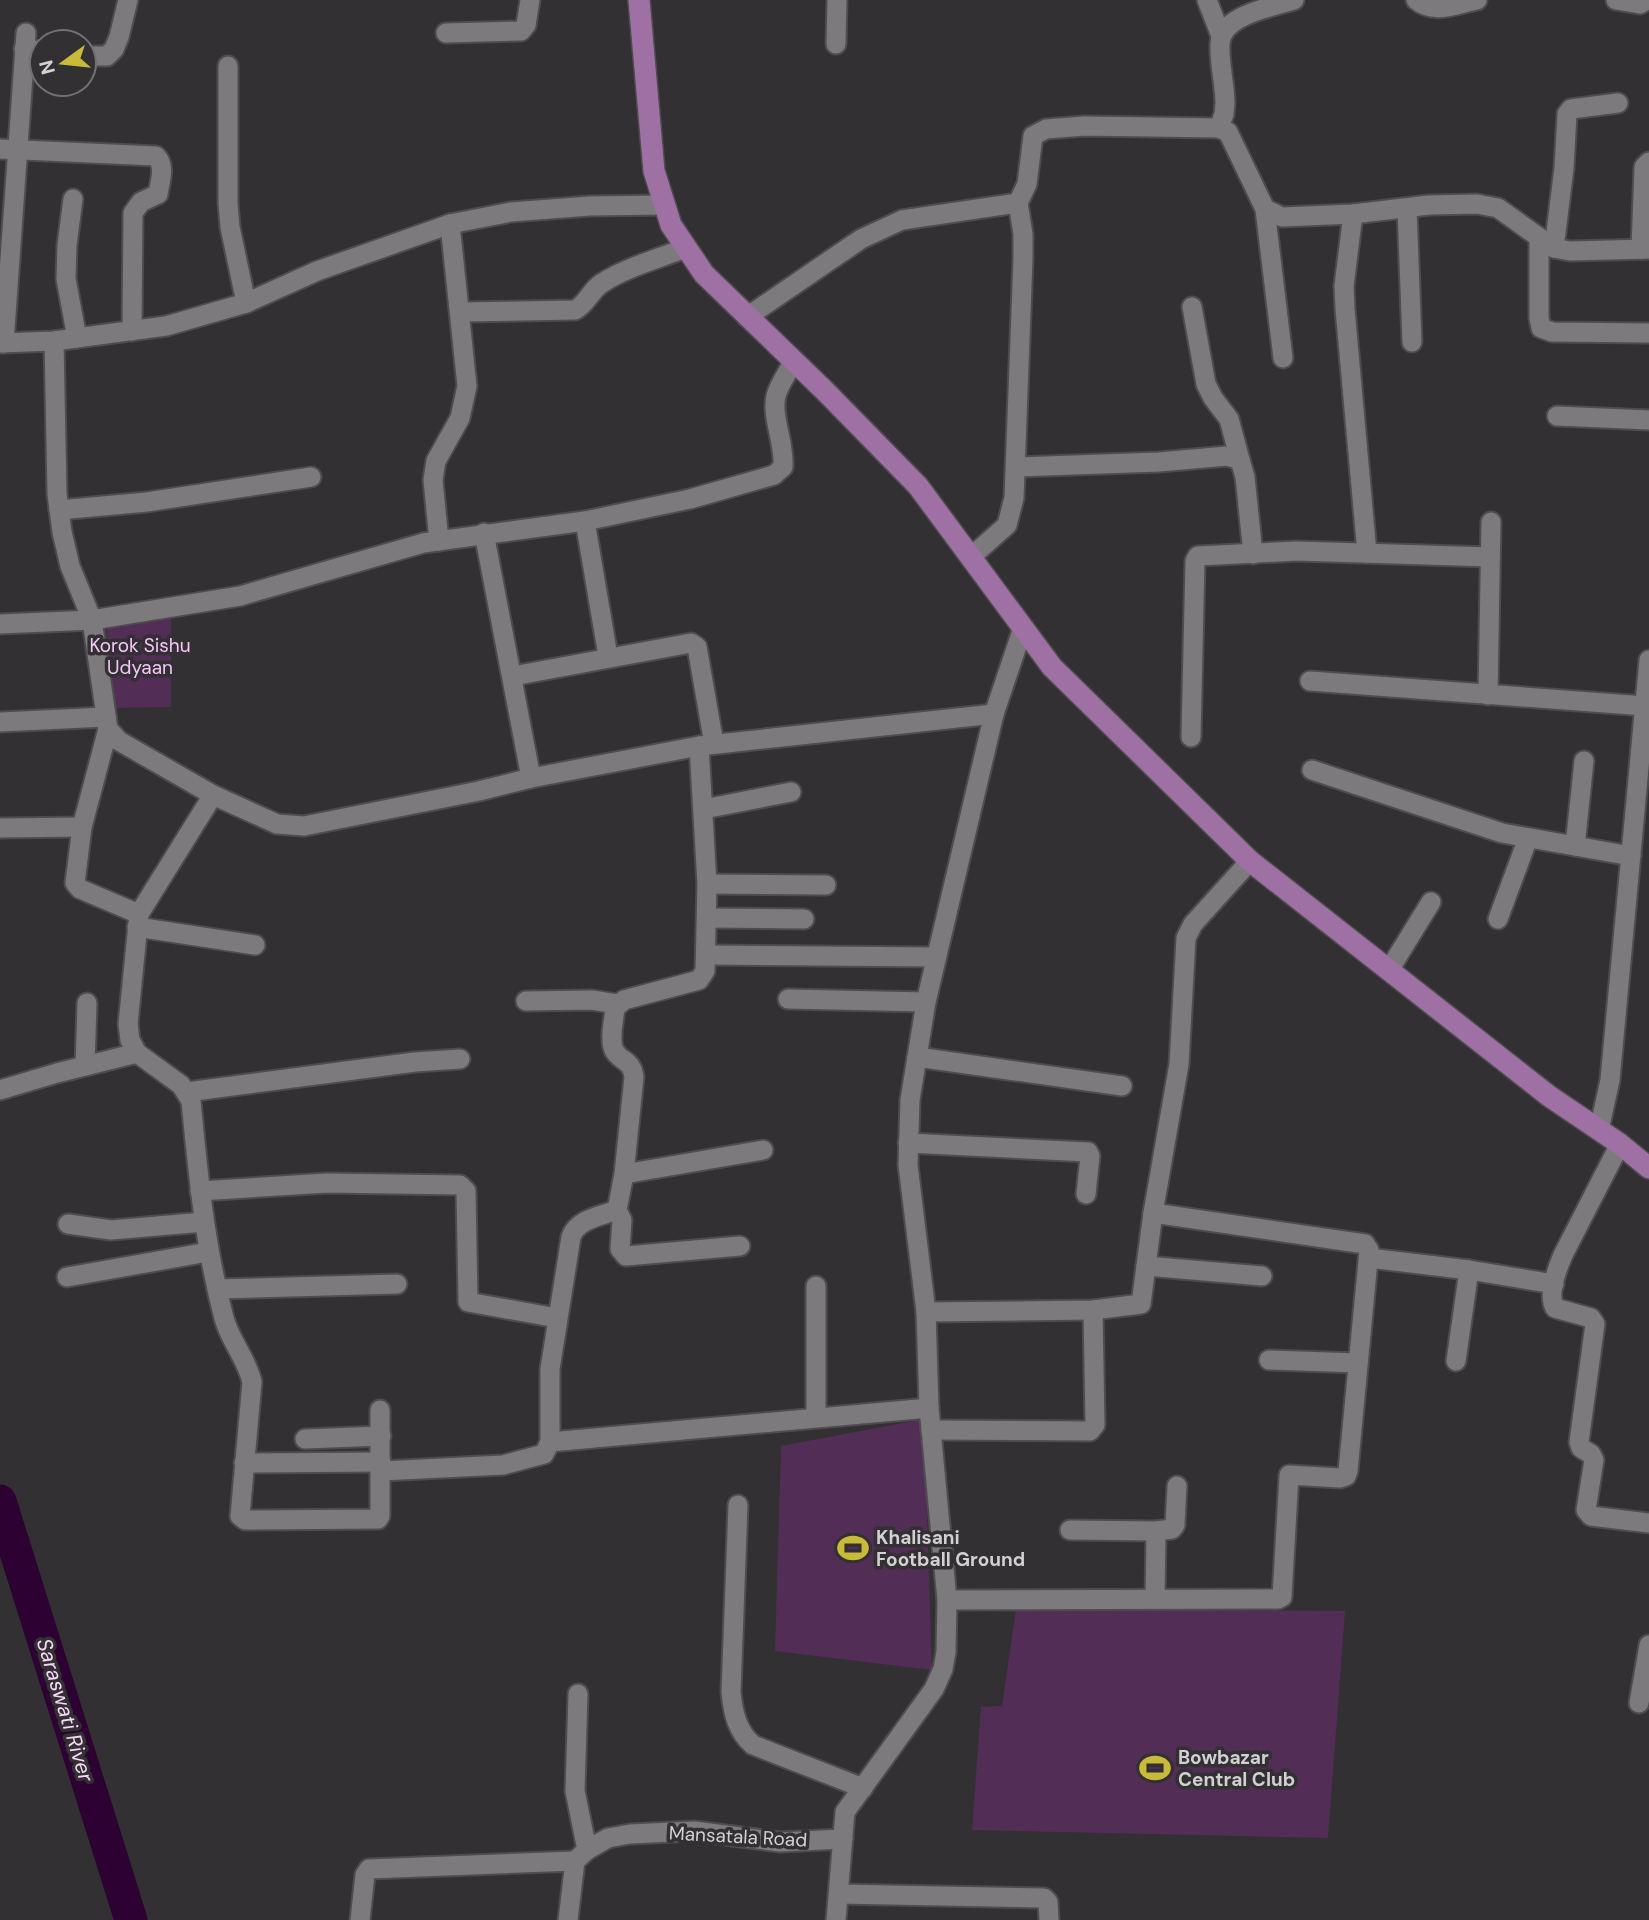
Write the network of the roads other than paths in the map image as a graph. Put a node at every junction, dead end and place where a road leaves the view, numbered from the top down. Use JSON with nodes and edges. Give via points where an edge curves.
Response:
{"nodes":[{"id":1,"x":128,"y":0,"type":"edge"},
{"id":2,"x":530,"y":0,"type":"edge"},
{"id":3,"x":639,"y":0,"type":"edge"},
{"id":4,"x":837,"y":0,"type":"edge"},
{"id":5,"x":1207,"y":0,"type":"edge"},
{"id":6,"x":1294,"y":0,"type":"edge"},
{"id":7,"x":1416,"y":0,"type":"edge"},
{"id":8,"x":1477,"y":0,"type":"edge"},
{"id":9,"x":1616,"y":0,"type":"edge"},
{"id":10,"x":1647,"y":2,"type":"edge"},
{"id":11,"x":446,"y":33,"type":"dead end"},
{"id":12,"x":1221,"y":36,"type":"junction"},
{"id":13,"x":836,"y":44,"type":"dead end"},
{"id":14,"x":98,"y":56,"type":"edge"},
{"id":15,"x":28,"y":58,"type":"edge"},
{"id":16,"x":228,"y":66,"type":"dead end"},
{"id":17,"x":1618,"y":103,"type":"dead end"},
{"id":18,"x":1219,"y":128,"type":"junction"},
{"id":19,"x":8,"y":149,"type":"edge"},
{"id":20,"x":1649,"y":162,"type":"edge"},
{"id":21,"x":7,"y":185,"type":"edge"},
{"id":22,"x":73,"y":199,"type":"dead end"},
{"id":23,"x":1018,"y":203,"type":"junction"},
{"id":24,"x":664,"y":205,"type":"junction"},
{"id":25,"x":1407,"y":208,"type":"junction"},
{"id":26,"x":1265,"y":209,"type":"junction"},
{"id":27,"x":1353,"y":214,"type":"junction"},
{"id":28,"x":450,"y":224,"type":"junction"},
{"id":29,"x":1546,"y":243,"type":"junction"},
{"id":30,"x":685,"y":248,"type":"junction"},
{"id":31,"x":1645,"y":249,"type":"edge"},
{"id":32,"x":246,"y":303,"type":"junction"},
{"id":33,"x":1192,"y":307,"type":"dead end"},
{"id":34,"x":460,"y":312,"type":"junction"},
{"id":35,"x":747,"y":317,"type":"junction"},
{"id":36,"x":132,"y":331,"type":"junction"},
{"id":37,"x":1649,"y":333,"type":"edge"},
{"id":38,"x":77,"y":338,"type":"junction"},
{"id":39,"x":54,"y":341,"type":"junction"},
{"id":40,"x":1412,"y":342,"type":"dead end"},
{"id":41,"x":2,"y":343,"type":"edge"},
{"id":42,"x":1283,"y":358,"type":"dead end"},
{"id":43,"x":794,"y":361,"type":"junction"},
{"id":44,"x":1557,"y":416,"type":"dead end"},
{"id":45,"x":1649,"y":420,"type":"edge"},
{"id":46,"x":1240,"y":460,"type":"junction"},
{"id":47,"x":1017,"y":467,"type":"junction"},
{"id":48,"x":311,"y":477,"type":"dead end"},
{"id":49,"x":60,"y":510,"type":"junction"},
{"id":50,"x":585,"y":521,"type":"junction"},
{"id":51,"x":1491,"y":522,"type":"dead end"},
{"id":52,"x":484,"y":533,"type":"junction"},
{"id":53,"x":439,"y":541,"type":"junction"},
{"id":54,"x":1367,"y":553,"type":"junction"},
{"id":55,"x":1253,"y":554,"type":"junction"},
{"id":56,"x":971,"y":557,"type":"junction"},
{"id":57,"x":1490,"y":557,"type":"junction"},
{"id":58,"x":92,"y":620,"type":"junction"},
{"id":59,"x":0,"y":624,"type":"edge"},
{"id":60,"x":1023,"y":628,"type":"junction"},
{"id":61,"x":608,"y":656,"type":"junction"},
{"id":62,"x":1649,"y":660,"type":"edge"},
{"id":63,"x":513,"y":676,"type":"junction"},
{"id":64,"x":1310,"y":681,"type":"dead end"},
{"id":65,"x":1488,"y":695,"type":"junction"},
{"id":66,"x":994,"y":714,"type":"junction"},
{"id":67,"x":1646,"y":718,"type":"edge"},
{"id":68,"x":0,"y":722,"type":"edge"},
{"id":69,"x":107,"y":723,"type":"junction"},
{"id":70,"x":1191,"y":737,"type":"dead end"},
{"id":71,"x":707,"y":745,"type":"junction"},
{"id":72,"x":1584,"y":761,"type":"dead end"},
{"id":73,"x":1312,"y":770,"type":"dead end"},
{"id":74,"x":531,"y":778,"type":"junction"},
{"id":75,"x":792,"y":792,"type":"dead end"},
{"id":76,"x":213,"y":795,"type":"junction"},
{"id":77,"x":704,"y":809,"type":"junction"},
{"id":78,"x":82,"y":827,"type":"junction"},
{"id":79,"x":0,"y":828,"type":"edge"},
{"id":80,"x":1528,"y":838,"type":"junction"},
{"id":81,"x":1638,"y":844,"type":"edge"},
{"id":82,"x":1575,"y":846,"type":"junction"},
{"id":83,"x":1250,"y":861,"type":"junction"},
{"id":84,"x":706,"y":884,"type":"junction"},
{"id":85,"x":826,"y":885,"type":"dead end"},
{"id":86,"x":1431,"y":902,"type":"dead end"},
{"id":87,"x":707,"y":918,"type":"junction"},
{"id":88,"x":804,"y":919,"type":"dead end"},
{"id":89,"x":1499,"y":919,"type":"dead end"},
{"id":90,"x":138,"y":921,"type":"junction"},
{"id":91,"x":256,"y":945,"type":"dead end"},
{"id":92,"x":707,"y":956,"type":"junction"},
{"id":93,"x":936,"y":957,"type":"junction"},
{"id":94,"x":1388,"y":970,"type":"junction"},
{"id":95,"x":788,"y":999,"type":"dead end"},
{"id":96,"x":526,"y":1001,"type":"dead end"},
{"id":97,"x":926,"y":1002,"type":"junction"},
{"id":98,"x":87,"y":1003,"type":"dead end"},
{"id":99,"x":617,"y":1004,"type":"junction"},
{"id":100,"x":137,"y":1053,"type":"junction"},
{"id":101,"x":917,"y":1057,"type":"junction"},
{"id":102,"x":460,"y":1059,"type":"dead end"},
{"id":103,"x":85,"y":1066,"type":"junction"},
{"id":104,"x":1122,"y":1086,"type":"dead end"},
{"id":105,"x":0,"y":1090,"type":"edge"},
{"id":106,"x":187,"y":1092,"type":"junction"},
{"id":107,"x":1599,"y":1130,"type":"junction"},
{"id":108,"x":908,"y":1143,"type":"junction"},
{"id":109,"x":1620,"y":1144,"type":"junction"},
{"id":110,"x":763,"y":1150,"type":"dead end"},
{"id":111,"x":1649,"y":1168,"type":"edge"},
{"id":112,"x":624,"y":1174,"type":"junction"},
{"id":113,"x":200,"y":1191,"type":"junction"},
{"id":114,"x":1086,"y":1194,"type":"dead end"},
{"id":115,"x":617,"y":1210,"type":"junction"},
{"id":116,"x":1153,"y":1213,"type":"junction"},
{"id":117,"x":204,"y":1222,"type":"junction"},
{"id":118,"x":68,"y":1224,"type":"dead end"},
{"id":119,"x":740,"y":1246,"type":"dead end"},
{"id":120,"x":208,"y":1252,"type":"junction"},
{"id":121,"x":1369,"y":1258,"type":"junction"},
{"id":122,"x":1146,"y":1266,"type":"junction"},
{"id":123,"x":1469,"y":1270,"type":"junction"},
{"id":124,"x":1262,"y":1276,"type":"dead end"},
{"id":125,"x":67,"y":1277,"type":"dead end"},
{"id":126,"x":397,"y":1284,"type":"dead end"},
{"id":127,"x":1554,"y":1284,"type":"junction"},
{"id":128,"x":816,"y":1286,"type":"dead end"},
{"id":129,"x":217,"y":1289,"type":"junction"},
{"id":130,"x":1093,"y":1310,"type":"junction"},
{"id":131,"x":926,"y":1312,"type":"junction"},
{"id":132,"x":557,"y":1318,"type":"junction"},
{"id":133,"x":1269,"y":1360,"type":"dead end"},
{"id":134,"x":1456,"y":1360,"type":"dead end"},
{"id":135,"x":1358,"y":1363,"type":"junction"},
{"id":136,"x":929,"y":1408,"type":"junction"},
{"id":137,"x":380,"y":1410,"type":"dead end"},
{"id":138,"x":816,"y":1416,"type":"junction"},
{"id":139,"x":931,"y":1430,"type":"junction"},
{"id":140,"x":381,"y":1436,"type":"junction"},
{"id":141,"x":305,"y":1439,"type":"dead end"},
{"id":142,"x":550,"y":1442,"type":"junction"},
{"id":143,"x":244,"y":1463,"type":"junction"},
{"id":144,"x":381,"y":1466,"type":"junction"},
{"id":145,"x":1177,"y":1486,"type":"dead end"},
{"id":146,"x":738,"y":1505,"type":"dead end"},
{"id":147,"x":1649,"y":1523,"type":"edge"},
{"id":148,"x":1070,"y":1530,"type":"dead end"},
{"id":149,"x":1156,"y":1531,"type":"junction"},
{"id":150,"x":1155,"y":1599,"type":"junction"},
{"id":151,"x":947,"y":1600,"type":"junction"},
{"id":152,"x":1649,"y":1645,"type":"edge"},
{"id":153,"x":578,"y":1694,"type":"dead end"},
{"id":154,"x":1639,"y":1703,"type":"dead end"},
{"id":155,"x":863,"y":1788,"type":"junction"},
{"id":156,"x":843,"y":1839,"type":"junction"},
{"id":157,"x":581,"y":1856,"type":"junction"},
{"id":158,"x":839,"y":1894,"type":"junction"},
{"id":159,"x":360,"y":1920,"type":"edge"},
{"id":160,"x":568,"y":1920,"type":"edge"},
{"id":161,"x":836,"y":1920,"type":"edge"},
{"id":162,"x":1049,"y":1920,"type":"edge"}],
"edges":[{"from":1,"to":14,"type":"street","via":[[114,49],[107,56]]},
{"from":2,"to":11,"type":"street","via":[[521,31]]},
{"from":3,"to":24,"type":"main road","via":[[654,171]]},
{"from":4,"to":13,"type":"street"},
{"from":5,"to":12,"type":"street"},
{"from":6,"to":12,"type":"street","via":[[1239,18]]},
{"from":7,"to":8,"type":"street","via":[[1425,7],[1438,8]]},
{"from":9,"to":10,"type":"street"},
{"from":12,"to":18,"type":"street","via":[[1225,104]]},
{"from":15,"to":19,"type":"street"},
{"from":16,"to":32,"type":"street","via":[[228,203]]},
{"from":17,"to":29,"type":"street","via":[[1572,109],[1567,114],[1564,169]]},
{"from":18,"to":23,"type":"street","via":[[1046,129],[1033,135],[1027,184]]},
{"from":18,"to":26,"type":"street","via":[[1228,132]]},
{"from":19,"to":21,"type":"street"},
{"from":19,"to":36,"type":"street","via":[[156,156],[160,160],[158,194],[141,202],[132,213]]},
{"from":20,"to":31,"type":"street","via":[[1644,167]]},
{"from":21,"to":41,"type":"street"},
{"from":22,"to":38,"type":"street","via":[[66,279]]},
{"from":23,"to":35,"type":"street","via":[[902,220],[861,239]]},
{"from":23,"to":47,"type":"street","via":[[1023,259]]},
{"from":24,"to":28,"type":"street","via":[[511,212]]},
{"from":24,"to":30,"type":"main road"},
{"from":25,"to":27,"type":"street"},
{"from":25,"to":29,"type":"street","via":[[1477,204],[1498,208]]},
{"from":25,"to":40,"type":"street"},
{"from":26,"to":27,"type":"street","via":[[1282,217]]},
{"from":26,"to":42,"type":"street"},
{"from":27,"to":54,"type":"street","via":[[1344,286]]},
{"from":28,"to":32,"type":"street","via":[[317,271]]},
{"from":28,"to":34,"type":"street"},
{"from":29,"to":31,"type":"street","via":[[1570,251]]},
{"from":29,"to":37,"type":"street","via":[[1541,328]]},
{"from":30,"to":34,"type":"street","via":[[601,284],[575,310]]},
{"from":30,"to":35,"type":"main road"},
{"from":32,"to":36,"type":"street"},
{"from":33,"to":46,"type":"street","via":[[1206,384],[1229,419]]},
{"from":34,"to":53,"type":"street","via":[[467,386],[460,418],[436,461],[433,480]]},
{"from":35,"to":43,"type":"main road"},
{"from":36,"to":38,"type":"street"},
{"from":38,"to":39,"type":"street"},
{"from":39,"to":41,"type":"street"},
{"from":39,"to":49,"type":"street"},
{"from":43,"to":50,"type":"street","via":[[776,394],[785,453],[783,467],[775,475]]},
{"from":43,"to":56,"type":"main road","via":[[918,486]]},
{"from":44,"to":45,"type":"street"},
{"from":46,"to":47,"type":"street","via":[[1227,456]]},
{"from":46,"to":55,"type":"street"},
{"from":47,"to":56,"type":"street","via":[[1007,525]]},
{"from":48,"to":49,"type":"street"},
{"from":49,"to":58,"type":"street","via":[[70,566]]},
{"from":50,"to":52,"type":"street"},
{"from":50,"to":61,"type":"street"},
{"from":51,"to":57,"type":"street"},
{"from":52,"to":53,"type":"street"},
{"from":52,"to":63,"type":"street"},
{"from":53,"to":58,"type":"street","via":[[240,596]]},
{"from":54,"to":55,"type":"street"},
{"from":54,"to":57,"type":"street"},
{"from":55,"to":70,"type":"street","via":[[1202,555],[1195,561]]},
{"from":56,"to":60,"type":"main road"},
{"from":57,"to":65,"type":"street"},
{"from":58,"to":59,"type":"street"},
{"from":58,"to":69,"type":"street"},
{"from":60,"to":66,"type":"street"},
{"from":60,"to":83,"type":"main road","via":[[1052,667]]},
{"from":61,"to":63,"type":"street"},
{"from":61,"to":71,"type":"street","via":[[694,644]]},
{"from":62,"to":67,"type":"street"},
{"from":63,"to":74,"type":"street"},
{"from":64,"to":65,"type":"street"},
{"from":65,"to":67,"type":"street"},
{"from":66,"to":71,"type":"street"},
{"from":66,"to":93,"type":"street"},
{"from":67,"to":81,"type":"street"},
{"from":68,"to":69,"type":"street"},
{"from":69,"to":76,"type":"street","via":[[119,741]]},
{"from":69,"to":78,"type":"street"},
{"from":71,"to":74,"type":"street"},
{"from":71,"to":77,"type":"street"},
{"from":72,"to":82,"type":"street"},
{"from":73,"to":80,"type":"street"},
{"from":74,"to":76,"type":"street","via":[[304,826],[277,824]]},
{"from":75,"to":77,"type":"street"},
{"from":76,"to":90,"type":"street"},
{"from":77,"to":84,"type":"street"},
{"from":78,"to":79,"type":"street"},
{"from":78,"to":90,"type":"street","via":[[77,887]]},
{"from":80,"to":82,"type":"street"},
{"from":80,"to":89,"type":"street"},
{"from":81,"to":82,"type":"street"},
{"from":81,"to":107,"type":"street","via":[[1610,1080]]},
{"from":83,"to":94,"type":"main road"},
{"from":83,"to":116,"type":"street","via":[[1193,923],[1186,938],[1180,1064]]},
{"from":84,"to":85,"type":"street"},
{"from":84,"to":87,"type":"street"},
{"from":86,"to":94,"type":"street"},
{"from":87,"to":88,"type":"street"},
{"from":87,"to":92,"type":"street"},
{"from":90,"to":91,"type":"street"},
{"from":90,"to":100,"type":"street","via":[[128,1033]]},
{"from":92,"to":93,"type":"street"},
{"from":92,"to":99,"type":"street","via":[[699,980]]},
{"from":93,"to":97,"type":"street"},
{"from":94,"to":107,"type":"main road"},
{"from":95,"to":97,"type":"street"},
{"from":96,"to":99,"type":"street"},
{"from":97,"to":101,"type":"street"},
{"from":98,"to":103,"type":"street"},
{"from":99,"to":112,"type":"street","via":[[613,1047],[632,1067],[634,1077]]},
{"from":100,"to":103,"type":"street"},
{"from":100,"to":106,"type":"street"},
{"from":101,"to":104,"type":"street"},
{"from":101,"to":108,"type":"street"},
{"from":102,"to":106,"type":"street"},
{"from":103,"to":105,"type":"street"},
{"from":106,"to":113,"type":"street"},
{"from":107,"to":109,"type":"main road"},
{"from":108,"to":114,"type":"street","via":[[1088,1152]]},
{"from":108,"to":131,"type":"street"},
{"from":109,"to":111,"type":"main road"},
{"from":109,"to":127,"type":"street","via":[[1563,1255]]},
{"from":110,"to":112,"type":"street"},
{"from":112,"to":115,"type":"street"},
{"from":113,"to":117,"type":"street"},
{"from":113,"to":132,"type":"street","via":[[327,1183],[460,1185],[466,1191],[468,1302]]},
{"from":115,"to":119,"type":"street","via":[[622,1220],[623,1255]]},
{"from":115,"to":132,"type":"street","via":[[573,1230]]},
{"from":116,"to":121,"type":"street","via":[[1365,1244]]},
{"from":116,"to":122,"type":"street"},
{"from":117,"to":118,"type":"street","via":[[111,1230]]},
{"from":117,"to":120,"type":"street"},
{"from":120,"to":125,"type":"street"},
{"from":120,"to":129,"type":"street"},
{"from":121,"to":123,"type":"street"},
{"from":121,"to":135,"type":"street"},
{"from":122,"to":124,"type":"street"},
{"from":122,"to":130,"type":"street","via":[[1140,1305]]},
{"from":123,"to":127,"type":"street"},
{"from":123,"to":134,"type":"street"},
{"from":126,"to":129,"type":"street"},
{"from":127,"to":147,"type":"street","via":[[1553,1307],[1591,1318],[1595,1324],[1579,1442],[1594,1460],[1586,1510],[1591,1516]]},
{"from":128,"to":138,"type":"street"},
{"from":129,"to":143,"type":"street","via":[[225,1322],[252,1382]]},
{"from":130,"to":131,"type":"street"},
{"from":130,"to":139,"type":"street","via":[[1095,1425],[1090,1431]]},
{"from":131,"to":136,"type":"street"},
{"from":132,"to":142,"type":"street","via":[[548,1385]]},
{"from":133,"to":135,"type":"street"},
{"from":135,"to":150,"type":"street","via":[[1347,1474],[1340,1478],[1289,1476],[1282,1597]]},
{"from":136,"to":138,"type":"street"},
{"from":136,"to":139,"type":"street"},
{"from":137,"to":140,"type":"street"},
{"from":138,"to":142,"type":"street"},
{"from":139,"to":151,"type":"street"},
{"from":140,"to":141,"type":"street"},
{"from":140,"to":144,"type":"street"},
{"from":142,"to":144,"type":"street","via":[[544,1454],[512,1464]]},
{"from":143,"to":144,"type":"street"},
{"from":143,"to":144,"type":"street","via":[[240,1516],[245,1520],[378,1519]]},
{"from":145,"to":149,"type":"street","via":[[1175,1525]]},
{"from":146,"to":155,"type":"street","via":[[731,1692],[738,1726],[753,1745]]},
{"from":148,"to":149,"type":"street"},
{"from":149,"to":150,"type":"street"},
{"from":150,"to":151,"type":"street"},
{"from":151,"to":155,"type":"street","via":[[946,1652],[934,1689]]},
{"from":152,"to":154,"type":"street"},
{"from":153,"to":157,"type":"street","via":[[575,1791]]},
{"from":155,"to":156,"type":"street","via":[[845,1812]]},
{"from":156,"to":157,"type":"street","name":"Mansatala Road","via":[[780,1842],[694,1831],[630,1834],[608,1838]]},
{"from":156,"to":158,"type":"street"},
{"from":157,"to":159,"type":"street","via":[[369,1869]]},
{"from":157,"to":160,"type":"street"},
{"from":158,"to":161,"type":"street"},
{"from":158,"to":162,"type":"street","via":[[1044,1898]]}]}
